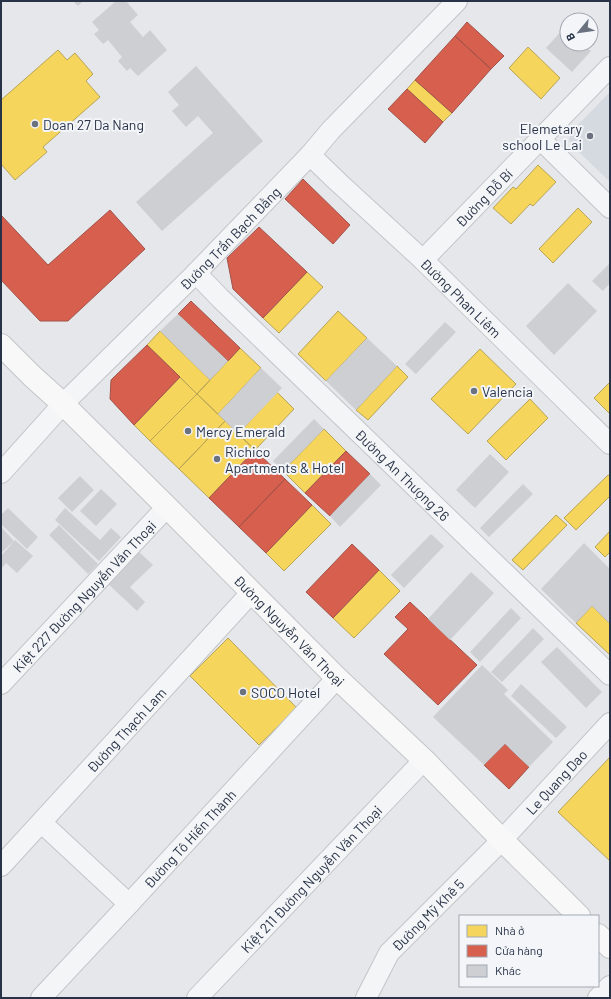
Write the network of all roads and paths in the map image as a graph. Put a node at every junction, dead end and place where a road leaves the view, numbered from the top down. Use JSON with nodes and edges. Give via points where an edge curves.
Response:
{"nodes":[{"id":1,"x":457,"y":1,"type":"edge"},
{"id":2,"x":610,"y":67,"type":"edge"},
{"id":3,"x":540,"y":138,"type":"junction"},
{"id":4,"x":310,"y":154,"type":"junction"},
{"id":5,"x":610,"y":208,"type":"edge"},
{"id":6,"x":423,"y":260,"type":"junction"},
{"id":7,"x":196,"y":273,"type":"junction"},
{"id":8,"x":1,"y":345,"type":"edge"},
{"id":9,"x":63,"y":404,"type":"junction"},
{"id":10,"x":610,"y":444,"type":"edge"},
{"id":11,"x":1,"y":473,"type":"edge"},
{"id":12,"x":167,"y":507,"type":"junction"},
{"id":13,"x":251,"y":593,"type":"junction"},
{"id":14,"x":610,"y":675,"type":"edge"},
{"id":15,"x":337,"y":678,"type":"junction"},
{"id":16,"x":1,"y":684,"type":"edge"},
{"id":17,"x":610,"y":723,"type":"edge"},
{"id":18,"x":424,"y":760,"type":"junction"},
{"id":19,"x":42,"y":823,"type":"junction"},
{"id":20,"x":502,"y":840,"type":"junction"},
{"id":21,"x":1,"y":866,"type":"edge"},
{"id":22,"x":129,"y":904,"type":"junction"},
{"id":23,"x":578,"y":915,"type":"edge"},
{"id":24,"x":599,"y":936,"type":"edge"},
{"id":25,"x":610,"y":947,"type":"edge"},
{"id":26,"x":610,"y":986,"type":"edge"},
{"id":27,"x":41,"y":998,"type":"edge"},
{"id":28,"x":197,"y":998,"type":"edge"},
{"id":29,"x":366,"y":998,"type":"edge"},
{"id":30,"x":598,"y":998,"type":"edge"}],
"edges":[{"from":1,"to":4,"type":"street","name":"Đường Trần Bạch Đằng"},
{"from":2,"to":3,"type":"street","name":"Đường Đỗ Bí"},
{"from":3,"to":5,"type":"street"},
{"from":3,"to":6,"type":"street","name":"Đường Đỗ Bí"},
{"from":4,"to":6,"type":"street","name":"Đường Phan Liêm"},
{"from":4,"to":7,"type":"street","name":"Đường Trần Bạch Đằng"},
{"from":6,"to":10,"type":"street","name":"Đường Phan Liêm"},
{"from":7,"to":9,"type":"street","name":"Đường Trần Bạch Đằng"},
{"from":7,"to":14,"type":"street","name":"Đường An Thượng 26"},
{"from":8,"to":9,"type":"main road","name":"Đường Nguyễn Văn Thoại"},
{"from":9,"to":11,"type":"street","name":"Đường Trần Bạch Đằng"},
{"from":9,"to":12,"type":"main road","name":"Đường Nguyễn Văn Thoại"},
{"from":12,"to":13,"type":"main road","name":"Đường Nguyễn Văn Thoại"},
{"from":12,"to":16,"type":"street","name":"Kiệt 227 Đường Nguyễn Văn Thoại"},
{"from":13,"to":15,"type":"main road","name":"Đường Nguyễn Văn Thoại"},
{"from":13,"to":19,"type":"street","name":"Đường Thạch Lam"},
{"from":15,"to":18,"type":"main road","name":"Đường Nguyễn Văn Thoại"},
{"from":15,"to":22,"type":"street","name":"Đường Tô Hiến Thành"},
{"from":17,"to":20,"type":"street","name":"Le Quang Dao"},
{"from":18,"to":20,"type":"main road","name":"Đường Nguyễn Văn Thoại"},
{"from":18,"to":28,"type":"street","name":"Kiệt 211 Đường Nguyễn Văn Thoại"},
{"from":19,"to":21,"type":"street","name":"Đường Thạch Lam"},
{"from":19,"to":22,"type":"street"},
{"from":20,"to":23,"type":"main road","name":"Đường Nguyễn Văn Thoại"},
{"from":20,"to":29,"type":"street","name":"Đường Mỹ Khê 5","via":[[389,953]]},
{"from":22,"to":27,"type":"street","name":"Đường Tô Hiến Thành"},
{"from":24,"to":25,"type":"main road"},
{"from":26,"to":30,"type":"street"}]}
